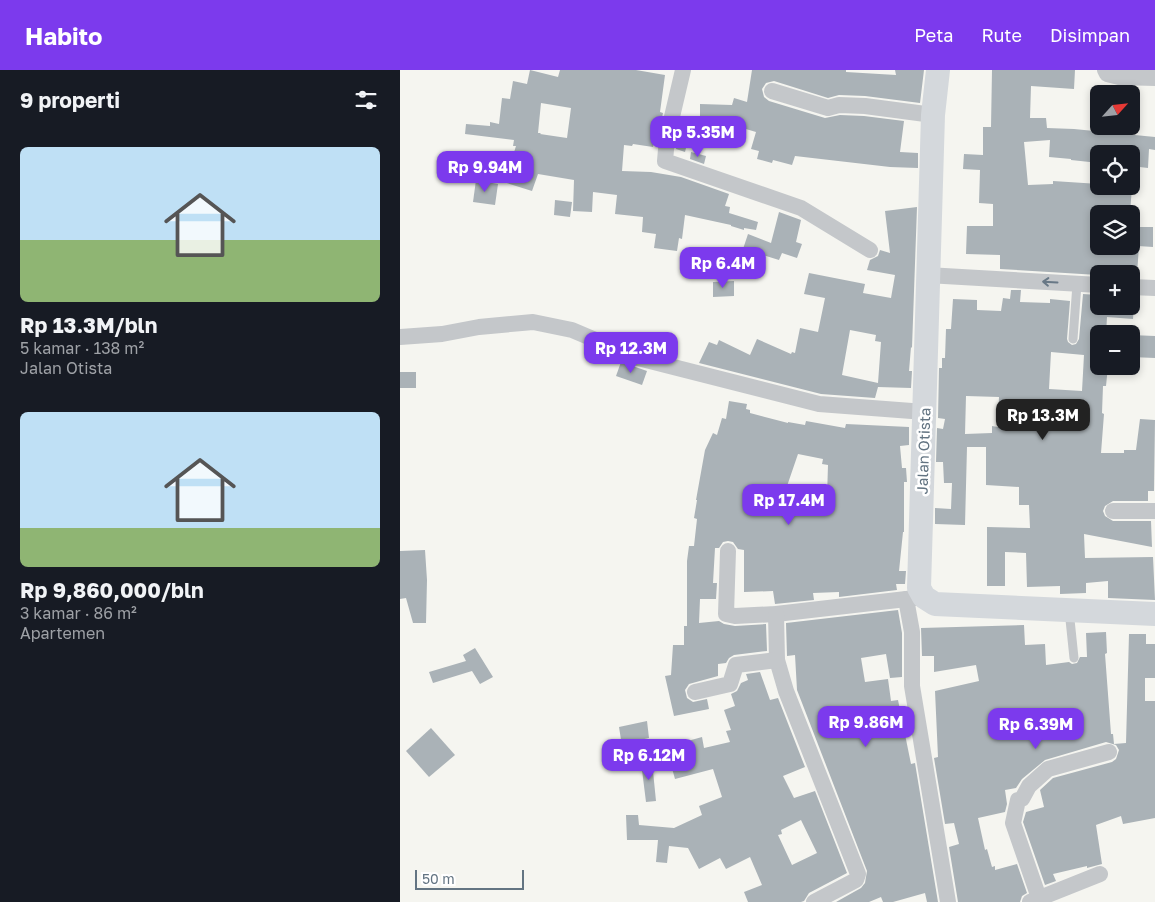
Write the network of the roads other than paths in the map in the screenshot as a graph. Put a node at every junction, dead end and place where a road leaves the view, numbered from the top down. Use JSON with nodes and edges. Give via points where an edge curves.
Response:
{"nodes":[{"id":1,"x":683,"y":70,"type":"edge"},
{"id":2,"x":938,"y":70,"type":"edge"},
{"id":3,"x":1104,"y":70,"type":"edge"},
{"id":4,"x":1155,"y":78,"type":"edge"},
{"id":5,"x":772,"y":92,"type":"dead end"},
{"id":6,"x":933,"y":116,"type":"junction"},
{"id":7,"x":870,"y":250,"type":"dead end"},
{"id":8,"x":927,"y":275,"type":"junction"},
{"id":9,"x":1077,"y":284,"type":"junction"},
{"id":10,"x":1090,"y":285,"type":"edge"},
{"id":11,"x":1140,"y":287,"type":"edge"},
{"id":12,"x":1155,"y":288,"type":"edge"},
{"id":13,"x":401,"y":332,"type":"edge"},
{"id":14,"x":1073,"y":339,"type":"dead end"},
{"id":15,"x":925,"y":412,"type":"junction"},
{"id":16,"x":1113,"y":511,"type":"dead end"},
{"id":17,"x":1155,"y":511,"type":"edge"},
{"id":18,"x":728,"y":551,"type":"dead end"},
{"id":19,"x":915,"y":598,"type":"junction"},
{"id":20,"x":1069,"y":610,"type":"junction"},
{"id":21,"x":776,"y":614,"type":"junction"},
{"id":22,"x":1155,"y":614,"type":"edge"},
{"id":23,"x":1074,"y":658,"type":"dead end"},
{"id":24,"x":777,"y":660,"type":"junction"},
{"id":25,"x":695,"y":692,"type":"dead end"},
{"id":26,"x":1109,"y":752,"type":"dead end"},
{"id":27,"x":1100,"y":874,"type":"dead end"},
{"id":28,"x":1035,"y":900,"type":"edge"},
{"id":29,"x":814,"y":902,"type":"edge"},
{"id":30,"x":948,"y":902,"type":"edge"}],
"edges":[{"from":1,"to":7,"type":"street","via":[[667,138],[665,161],[801,208]]},
{"from":2,"to":6,"type":"street","name":"Jalan Otista"},
{"from":3,"to":4,"type":"street","via":[[1119,77]]},
{"from":5,"to":6,"type":"street","via":[[828,108],[865,106]]},
{"from":6,"to":8,"type":"street","name":"Jalan Otista"},
{"from":9,"to":8,"type":"street","one_way":true},
{"from":8,"to":15,"type":"street","name":"Jalan Otista"},
{"from":9,"to":10,"type":"street"},
{"from":9,"to":14,"type":"lane"},
{"from":11,"to":12,"type":"street"},
{"from":13,"to":15,"type":"street","via":[[442,334],[533,322],[572,330],[638,358],[810,402]]},
{"from":15,"to":19,"type":"street","name":"Jalan Otista","via":[[919,588]]},
{"from":16,"to":17,"type":"street"},
{"from":18,"to":21,"type":"street","via":[[726,614]]},
{"from":19,"to":20,"type":"street","via":[[935,604]]},
{"from":19,"to":21,"type":"street"},
{"from":19,"to":30,"type":"street","via":[[912,686]]},
{"from":20,"to":22,"type":"street"},
{"from":20,"to":23,"type":"lane"},
{"from":21,"to":24,"type":"street"},
{"from":24,"to":25,"type":"street","via":[[736,664],[730,684]]},
{"from":24,"to":29,"type":"street","via":[[786,691],[858,874],[856,880]]},
{"from":26,"to":28,"type":"street","via":[[1048,769],[1018,800],[1013,823]]},
{"from":27,"to":28,"type":"street"}]}
